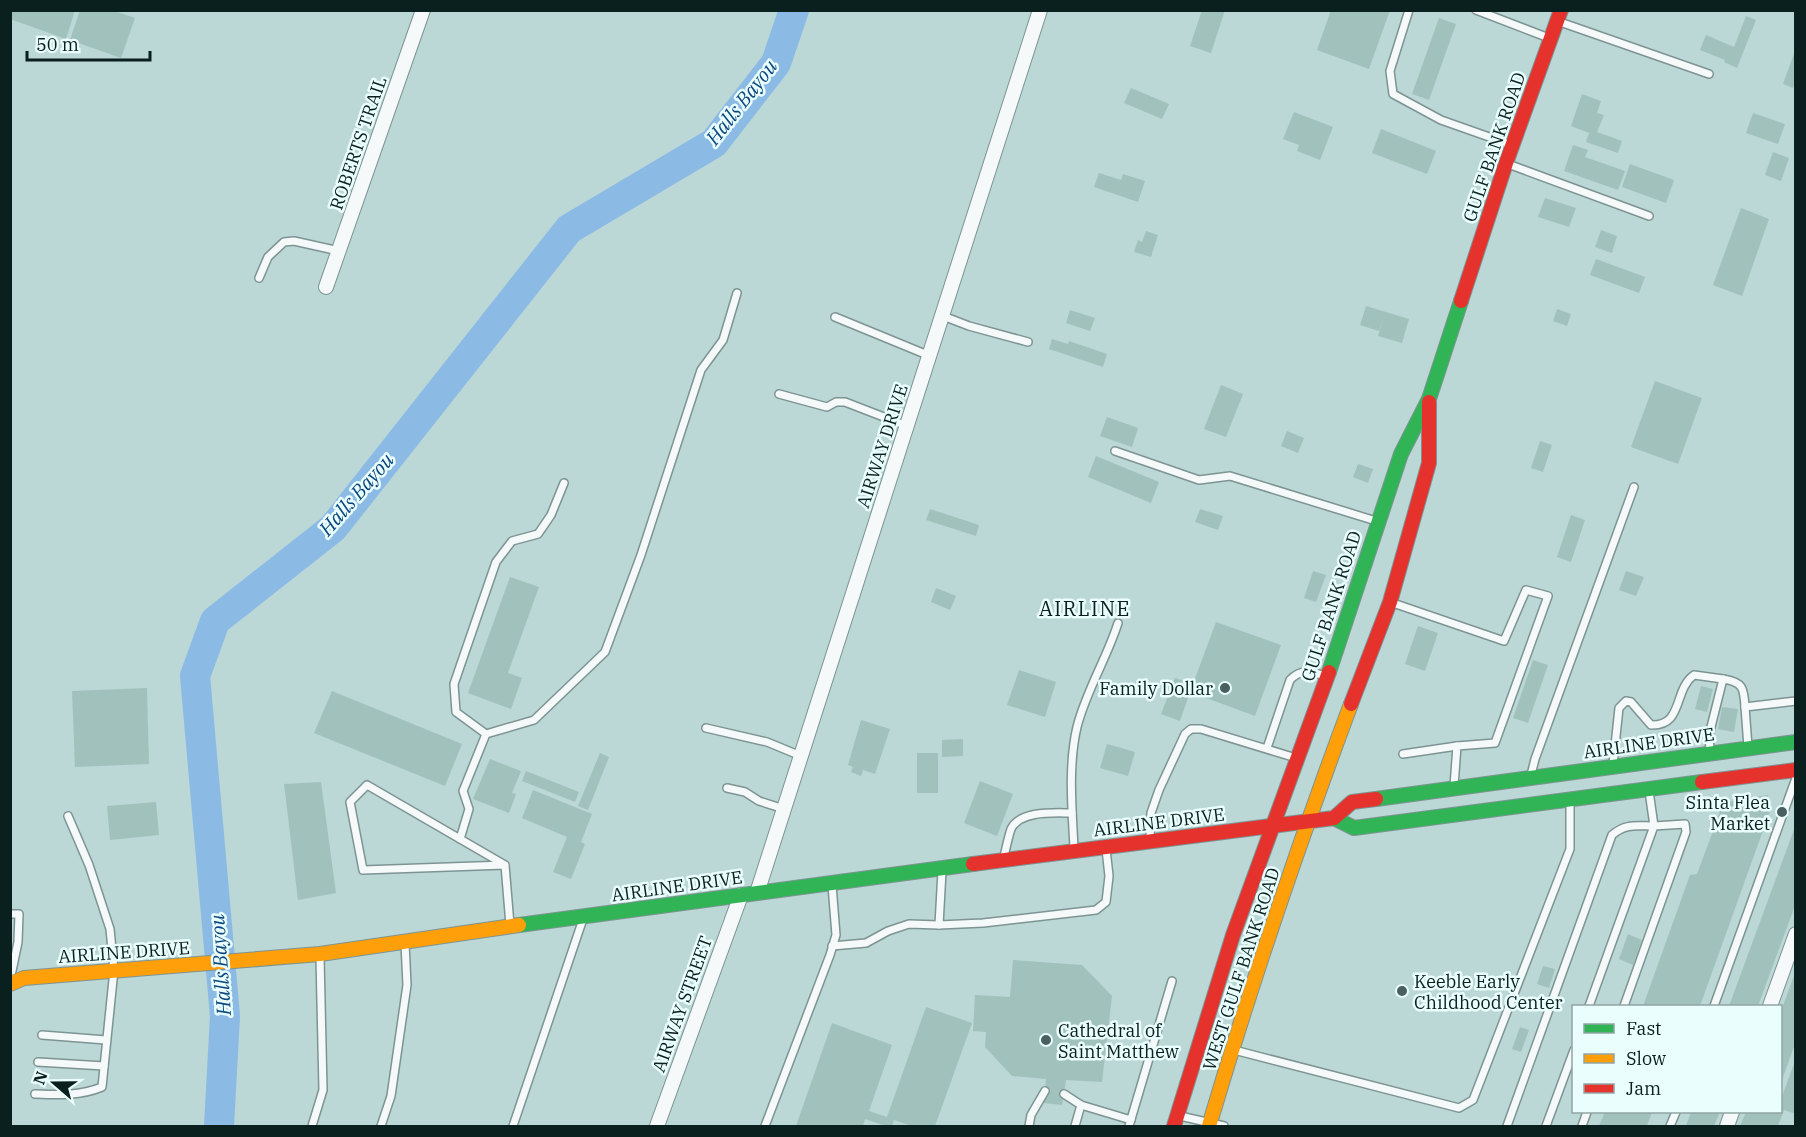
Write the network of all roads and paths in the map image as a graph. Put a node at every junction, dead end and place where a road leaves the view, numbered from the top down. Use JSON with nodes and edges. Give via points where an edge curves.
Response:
{"nodes":[{"id":1,"x":423,"y":10,"type":"edge"},
{"id":2,"x":1040,"y":10,"type":"edge"},
{"id":3,"x":1409,"y":10,"type":"edge"},
{"id":4,"x":1476,"y":10,"type":"edge"},
{"id":5,"x":1559,"y":16,"type":"edge"},
{"id":6,"x":1551,"y":39,"type":"junction"},
{"id":7,"x":1709,"y":74,"type":"dead end"},
{"id":8,"x":1512,"y":145,"type":"junction"},
{"id":9,"x":1506,"y":163,"type":"junction"},
{"id":10,"x":1648,"y":216,"type":"dead end"},
{"id":11,"x":339,"y":251,"type":"junction"},
{"id":12,"x":259,"y":278,"type":"dead end"},
{"id":13,"x":326,"y":287,"type":"dead end"},
{"id":14,"x":736,"y":293,"type":"dead end"},
{"id":15,"x":943,"y":316,"type":"junction"},
{"id":16,"x":835,"y":317,"type":"dead end"},
{"id":17,"x":1028,"y":342,"type":"dead end"},
{"id":18,"x":930,"y":356,"type":"junction"},
{"id":19,"x":779,"y":394,"type":"dead end"},
{"id":20,"x":1428,"y":399,"type":"junction"},
{"id":21,"x":907,"y":426,"type":"junction"},
{"id":22,"x":1115,"y":450,"type":"dead end"},
{"id":23,"x":564,"y":483,"type":"dead end"},
{"id":24,"x":1634,"y":487,"type":"dead end"},
{"id":25,"x":1378,"y":522,"type":"junction"},
{"id":26,"x":1390,"y":602,"type":"junction"},
{"id":27,"x":1118,"y":623,"type":"dead end"},
{"id":28,"x":1328,"y":676,"type":"junction"},
{"id":29,"x":1723,"y":679,"type":"junction"},
{"id":30,"x":1796,"y":701,"type":"edge"},
{"id":31,"x":1745,"y":707,"type":"junction"},
{"id":32,"x":706,"y":728,"type":"dead end"},
{"id":33,"x":486,"y":734,"type":"junction"},
{"id":34,"x":1796,"y":742,"type":"edge"},
{"id":35,"x":1457,"y":746,"type":"junction"},
{"id":36,"x":1267,"y":748,"type":"junction"},
{"id":37,"x":1748,"y":748,"type":"junction"},
{"id":38,"x":1710,"y":753,"type":"junction"},
{"id":39,"x":1403,"y":754,"type":"dead end"},
{"id":40,"x":801,"y":756,"type":"junction"},
{"id":41,"x":1297,"y":758,"type":"junction"},
{"id":42,"x":1613,"y":766,"type":"junction"},
{"id":43,"x":1796,"y":770,"type":"edge"},
{"id":44,"x":1531,"y":778,"type":"junction"},
{"id":45,"x":1796,"y":778,"type":"edge"},
{"id":46,"x":727,"y":788,"type":"dead end"},
{"id":47,"x":1454,"y":789,"type":"junction"},
{"id":48,"x":1649,"y":789,"type":"junction"},
{"id":49,"x":1570,"y":800,"type":"junction"},
{"id":50,"x":784,"y":809,"type":"junction"},
{"id":51,"x":1072,"y":813,"type":"junction"},
{"id":52,"x":68,"y":816,"type":"dead end"},
{"id":53,"x":1334,"y":818,"type":"junction"},
{"id":54,"x":1307,"y":822,"type":"junction"},
{"id":55,"x":1273,"y":826,"type":"junction"},
{"id":56,"x":1654,"y":826,"type":"junction"},
{"id":57,"x":460,"y":839,"type":"junction"},
{"id":58,"x":1149,"y":840,"type":"junction"},
{"id":59,"x":1106,"y":846,"type":"junction"},
{"id":60,"x":1074,"y":850,"type":"junction"},
{"id":61,"x":1003,"y":859,"type":"junction"},
{"id":62,"x":505,"y":865,"type":"junction"},
{"id":63,"x":942,"y":868,"type":"junction"},
{"id":64,"x":832,"y":882,"type":"junction"},
{"id":65,"x":757,"y":893,"type":"junction"},
{"id":66,"x":741,"y":895,"type":"junction"},
{"id":67,"x":10,"y":914,"type":"edge"},
{"id":68,"x":584,"y":917,"type":"junction"},
{"id":69,"x":939,"y":925,"type":"junction"},
{"id":70,"x":510,"y":927,"type":"junction"},
{"id":71,"x":1796,"y":934,"type":"edge"},
{"id":72,"x":405,"y":940,"type":"junction"},
{"id":73,"x":832,"y":946,"type":"junction"},
{"id":74,"x":320,"y":954,"type":"junction"},
{"id":75,"x":114,"y":970,"type":"junction"},
{"id":76,"x":14,"y":976,"type":"edge"},
{"id":77,"x":1172,"y":981,"type":"dead end"},
{"id":78,"x":1589,"y":1005,"type":"edge"},
{"id":79,"x":1624,"y":1005,"type":"edge"},
{"id":80,"x":1714,"y":1005,"type":"edge"},
{"id":81,"x":1770,"y":1005,"type":"edge"},
{"id":82,"x":42,"y":1035,"type":"dead end"},
{"id":83,"x":106,"y":1040,"type":"junction"},
{"id":84,"x":1232,"y":1049,"type":"junction"},
{"id":85,"x":1572,"y":1055,"type":"edge"},
{"id":86,"x":38,"y":1062,"type":"dead end"},
{"id":87,"x":104,"y":1066,"type":"junction"},
{"id":88,"x":1045,"y":1091,"type":"dead end"},
{"id":89,"x":35,"y":1094,"type":"dead end"},
{"id":90,"x":1064,"y":1094,"type":"dead end"},
{"id":91,"x":1081,"y":1105,"type":"junction"},
{"id":92,"x":1176,"y":1121,"type":"edge"},
{"id":93,"x":1130,"y":1123,"type":"edge"},
{"id":94,"x":1215,"y":1125,"type":"edge"},
{"id":95,"x":312,"y":1126,"type":"edge"},
{"id":96,"x":381,"y":1126,"type":"edge"},
{"id":97,"x":513,"y":1126,"type":"edge"},
{"id":98,"x":657,"y":1126,"type":"edge"},
{"id":99,"x":765,"y":1126,"type":"edge"},
{"id":100,"x":1029,"y":1126,"type":"edge"},
{"id":101,"x":1075,"y":1126,"type":"edge"},
{"id":102,"x":1507,"y":1126,"type":"edge"},
{"id":103,"x":1546,"y":1126,"type":"edge"}],
"edges":[{"from":1,"to":11,"type":"street","name":"ROBERTS TRAIL"},
{"from":2,"to":15,"type":"street","name":"AIRWAY DRIVE"},
{"from":3,"to":8,"type":"lane","via":[[1390,71],[1393,94],[1441,120]]},
{"from":4,"to":6,"type":"lane"},
{"from":5,"to":6,"type":"main road","name":"GULF BANK ROAD"},
{"from":5,"to":7,"type":"lane"},
{"from":6,"to":8,"type":"main road","name":"GULF BANK ROAD"},
{"from":8,"to":9,"type":"main road","name":"GULF BANK ROAD"},
{"from":9,"to":10,"type":"lane"},
{"from":9,"to":20,"type":"main road","name":"GULF BANK ROAD"},
{"from":11,"to":12,"type":"lane","via":[[285,242],[268,257]]},
{"from":11,"to":13,"type":"street","name":"ROBERTS TRAIL"},
{"from":14,"to":33,"type":"lane","via":[[723,340],[702,370],[641,555],[604,652],[534,720]]},
{"from":15,"to":17,"type":"lane"},
{"from":15,"to":18,"type":"street","name":"AIRWAY DRIVE"},
{"from":16,"to":18,"type":"lane"},
{"from":18,"to":21,"type":"street","name":"AIRWAY DRIVE"},
{"from":19,"to":21,"type":"lane","via":[[827,407],[845,402]]},
{"from":20,"to":25,"type":"main road","name":"GULF BANK ROAD","via":[[1401,454]]},
{"from":20,"to":26,"type":"main road","name":"GULF BANK ROAD","via":[[1429,462]]},
{"from":21,"to":40,"type":"street","name":"AIRWAY DRIVE"},
{"from":22,"to":25,"type":"lane","via":[[1199,480],[1230,476]]},
{"from":23,"to":33,"type":"lane","via":[[538,534],[512,541],[496,562],[454,684],[456,712]]},
{"from":24,"to":44,"type":"lane"},
{"from":25,"to":28,"type":"main road","name":"GULF BANK ROAD"},
{"from":26,"to":35,"type":"lane","via":[[1504,641],[1526,590],[1548,596],[1495,743]]},
{"from":26,"to":54,"type":"main road","name":"GULF BANK ROAD"},
{"from":27,"to":51,"type":"lane","via":[[1077,726]]},
{"from":28,"to":36,"type":"lane","via":[[1305,671],[1290,681]]},
{"from":28,"to":41,"type":"main road","name":"GULF BANK ROAD"},
{"from":29,"to":31,"type":"lane","via":[[1736,681],[1742,687]]},
{"from":29,"to":38,"type":"lane","via":[[1709,735]]},
{"from":29,"to":42,"type":"lane","via":[[1694,675],[1687,680],[1670,720],[1661,726],[1651,725],[1626,701],[1619,708]]},
{"from":30,"to":31,"type":"lane"},
{"from":31,"to":37,"type":"lane"},
{"from":32,"to":40,"type":"lane","via":[[767,742]]},
{"from":33,"to":57,"type":"lane","via":[[463,791],[469,809]]},
{"from":34,"to":37,"type":"main road","name":"AIRLINE DRIVE"},
{"from":35,"to":39,"type":"lane"},
{"from":35,"to":47,"type":"lane"},
{"from":36,"to":41,"type":"lane"},
{"from":36,"to":58,"type":"lane","via":[[1191,729],[1159,790],[1151,813]]},
{"from":37,"to":38,"type":"main road","name":"AIRLINE DRIVE"},
{"from":38,"to":42,"type":"main road","name":"AIRLINE DRIVE"},
{"from":40,"to":50,"type":"street","name":"AIRWAY DRIVE"},
{"from":41,"to":55,"type":"main road","name":"GULF BANK ROAD"},
{"from":42,"to":44,"type":"main road","name":"AIRLINE DRIVE"},
{"from":43,"to":48,"type":"main road","name":"AIRLINE DRIVE"},
{"from":44,"to":47,"type":"main road","name":"AIRLINE DRIVE"},
{"from":45,"to":80,"type":"lane"},
{"from":46,"to":50,"type":"lane"},
{"from":47,"to":53,"type":"main road","name":"AIRLINE DRIVE","via":[[1352,802]]},
{"from":48,"to":49,"type":"main road","name":"AIRLINE DRIVE"},
{"from":48,"to":56,"type":"lane"},
{"from":49,"to":53,"type":"main road","name":"AIRLINE DRIVE","via":[[1354,828]]},
{"from":49,"to":84,"type":"lane","via":[[1570,849],[1473,1100],[1459,1108]]},
{"from":50,"to":65,"type":"street","name":"AIRWAY DRIVE"},
{"from":51,"to":60,"type":"lane"},
{"from":51,"to":61,"type":"lane","via":[[1022,818],[1012,827]]},
{"from":52,"to":75,"type":"lane","via":[[110,929]]},
{"from":53,"to":54,"type":"main road","name":"AIRLINE DRIVE"},
{"from":54,"to":55,"type":"main road","name":"AIRLINE DRIVE"},
{"from":54,"to":84,"type":"main road","name":"WEST GULF BANK ROAD"},
{"from":55,"to":58,"type":"main road","name":"AIRLINE DRIVE"},
{"from":55,"to":92,"type":"main road","name":"WEST GULF BANK ROAD","via":[[1233,935]]},
{"from":56,"to":78,"type":"lane"},
{"from":56,"to":79,"type":"lane","via":[[1685,824],[1686,832]]},
{"from":56,"to":102,"type":"lane","via":[[1620,828],[1612,835]]},
{"from":57,"to":62,"type":"lane"},
{"from":57,"to":62,"type":"lane","via":[[367,785],[350,802],[363,870]]},
{"from":58,"to":59,"type":"main road","name":"AIRLINE DRIVE"},
{"from":59,"to":60,"type":"main road","name":"AIRLINE DRIVE"},
{"from":59,"to":69,"type":"lane","via":[[1108,891],[1106,902],[1096,909]]},
{"from":60,"to":61,"type":"main road","name":"AIRLINE DRIVE"},
{"from":61,"to":63,"type":"main road","name":"AIRLINE DRIVE"},
{"from":62,"to":70,"type":"lane"},
{"from":63,"to":64,"type":"main road","name":"AIRLINE DRIVE"},
{"from":63,"to":69,"type":"lane"},
{"from":64,"to":65,"type":"main road","name":"AIRLINE DRIVE"},
{"from":64,"to":73,"type":"lane","via":[[836,935]]},
{"from":65,"to":66,"type":"main road","name":"AIRLINE DRIVE"},
{"from":66,"to":68,"type":"main road","name":"AIRLINE DRIVE"},
{"from":66,"to":98,"type":"street","name":"AIRWAY STREET"},
{"from":67,"to":76,"type":"lane","via":[[19,915]]},
{"from":68,"to":70,"type":"main road","name":"AIRLINE DRIVE"},
{"from":68,"to":97,"type":"lane"},
{"from":69,"to":73,"type":"lane","via":[[909,924],[866,943]]},
{"from":70,"to":72,"type":"main road","name":"AIRLINE DRIVE"},
{"from":71,"to":81,"type":"street"},
{"from":72,"to":74,"type":"main road","name":"AIRLINE DRIVE"},
{"from":72,"to":96,"type":"lane","via":[[407,985],[392,1096]]},
{"from":73,"to":99,"type":"lane"},
{"from":74,"to":75,"type":"main road","name":"AIRLINE DRIVE"},
{"from":74,"to":95,"type":"lane","via":[[323,1090]]},
{"from":75,"to":76,"type":"main road","name":"AIRLINE DRIVE"},
{"from":75,"to":83,"type":"lane"},
{"from":77,"to":93,"type":"lane"},
{"from":82,"to":83,"type":"lane"},
{"from":83,"to":87,"type":"lane"},
{"from":84,"to":94,"type":"main road","name":"WEST GULF BANK ROAD"},
{"from":85,"to":103,"type":"lane"},
{"from":86,"to":87,"type":"lane"},
{"from":87,"to":89,"type":"lane","via":[[102,1087],[90,1092],[66,1096]]},
{"from":88,"to":100,"type":"lane"},
{"from":90,"to":91,"type":"lane"},
{"from":91,"to":93,"type":"lane"},
{"from":91,"to":101,"type":"lane"},
{"from":92,"to":94,"type":"lane"}]}
